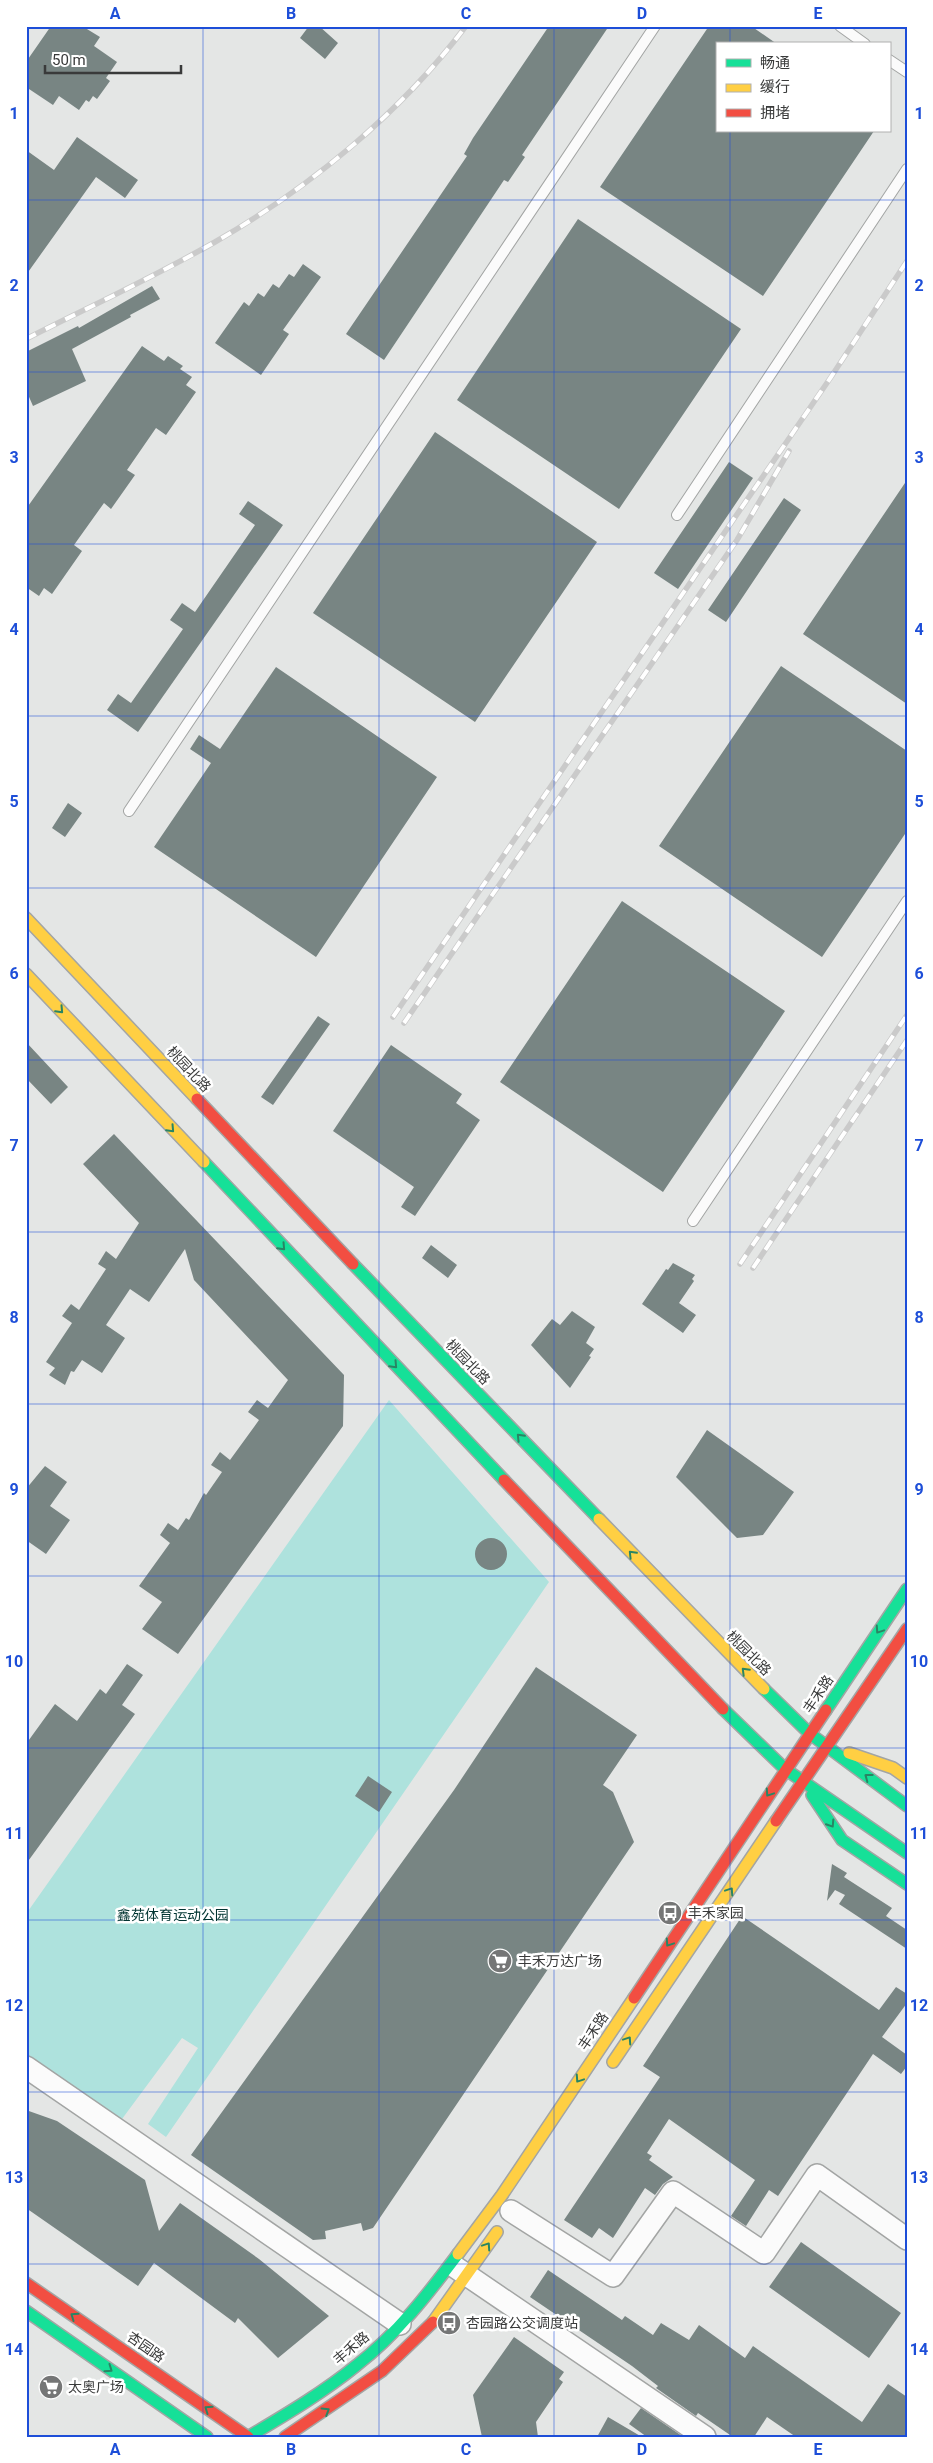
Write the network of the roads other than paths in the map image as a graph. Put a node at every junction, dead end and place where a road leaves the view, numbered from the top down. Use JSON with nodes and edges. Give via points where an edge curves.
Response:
{"nodes":[{"id":1,"x":655,"y":26,"type":"edge"},
{"id":2,"x":840,"y":26,"type":"edge"},
{"id":3,"x":862,"y":42,"type":"edge"},
{"id":4,"x":890,"y":61,"type":"edge"},
{"id":5,"x":907,"y":72,"type":"edge"},
{"id":6,"x":907,"y":169,"type":"edge"},
{"id":7,"x":677,"y":515,"type":"dead end"},
{"id":8,"x":129,"y":811,"type":"dead end"},
{"id":9,"x":907,"y":901,"type":"edge"},
{"id":10,"x":26,"y":918,"type":"edge"},
{"id":11,"x":26,"y":974,"type":"edge"},
{"id":12,"x":693,"y":1221,"type":"dead end"},
{"id":13,"x":907,"y":1589,"type":"edge"},
{"id":14,"x":907,"y":1630,"type":"edge"},
{"id":15,"x":810,"y":1734,"type":"junction"},
{"id":16,"x":828,"y":1747,"type":"junction"},
{"id":17,"x":785,"y":1769,"type":"junction"},
{"id":18,"x":907,"y":1778,"type":"edge"},
{"id":19,"x":804,"y":1783,"type":"junction"},
{"id":20,"x":907,"y":1806,"type":"edge"},
{"id":21,"x":907,"y":1853,"type":"edge"},
{"id":22,"x":907,"y":1884,"type":"edge"},
{"id":23,"x":26,"y":2067,"type":"edge"},
{"id":24,"x":606,"y":2072,"type":"dead end"},
{"id":25,"x":514,"y":2206,"type":"joint"},
{"id":26,"x":907,"y":2239,"type":"edge"},
{"id":27,"x":459,"y":2269,"type":"junction"},
{"id":28,"x":26,"y":2282,"type":"edge"},
{"id":29,"x":26,"y":2311,"type":"edge"},
{"id":30,"x":400,"y":2324,"type":"junction"},
{"id":31,"x":207,"y":2437,"type":"edge"},
{"id":32,"x":248,"y":2437,"type":"edge"},
{"id":33,"x":285,"y":2437,"type":"edge"},
{"id":34,"x":705,"y":2437,"type":"edge"}],
"edges":[{"from":1,"to":8,"type":"lane"},
{"from":2,"to":3,"type":"lane"},
{"from":4,"to":5,"type":"lane"},
{"from":6,"to":7,"type":"lane"},
{"from":9,"to":12,"type":"lane"},
{"from":15,"to":10,"type":"main road","name":"桃园北路","one_way":true,"via":[[483,1399]]},
{"from":11,"to":17,"type":"main road","one_way":true,"via":[[694,1681]]},
{"from":13,"to":15,"type":"main road","name":"丰禾路","one_way":true},
{"from":14,"to":16,"type":"main road"},
{"from":15,"to":16,"type":"main road","name":"桃园北路"},
{"from":15,"to":17,"type":"main road","name":"丰禾路"},
{"from":16,"to":18,"type":"main road","via":[[893,1768]]},
{"from":16,"to":19,"type":"main road"},
{"from":20,"to":16,"type":"main road","name":"桃园北路","one_way":true},
{"from":17,"to":19,"type":"main road"},
{"from":17,"to":27,"type":"main road","name":"丰禾路","one_way":true,"via":[[502,2195]]},
{"from":19,"to":21,"type":"main road"},
{"from":19,"to":22,"type":"main road","one_way":true,"via":[[842,1840]]},
{"from":24,"to":19,"type":"main road","one_way":true},
{"from":23,"to":30,"type":"street"},
{"from":25,"to":26,"type":"street","via":[[612,2276],[673,2192],[764,2252],[817,2176]]},
{"from":27,"to":25,"type":"main road","name":"丰禾路","one_way":true},
{"from":27,"to":30,"type":"main road","name":"丰禾路"},
{"from":33,"to":27,"type":"main road","name":"丰禾路","one_way":true,"via":[[354,2394],[394,2362],[432,2323]]},
{"from":27,"to":34,"type":"street"},
{"from":32,"to":28,"type":"main road","name":"杏园路","one_way":true},
{"from":29,"to":31,"type":"main road","one_way":true},
{"from":30,"to":32,"type":"main road","name":"丰禾路","via":[[358,2365]]}]}
